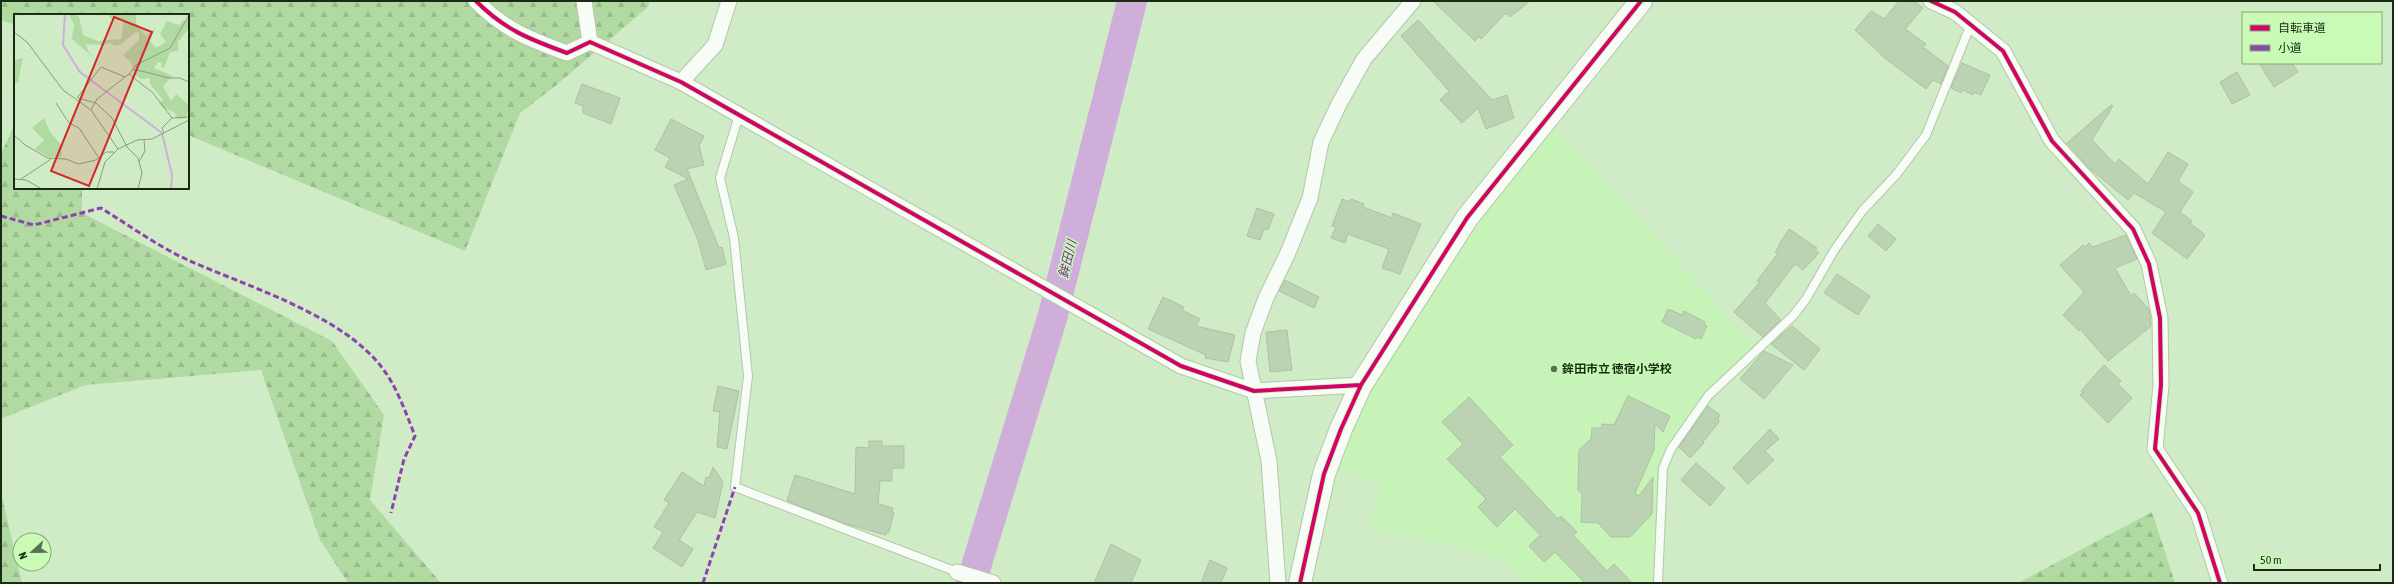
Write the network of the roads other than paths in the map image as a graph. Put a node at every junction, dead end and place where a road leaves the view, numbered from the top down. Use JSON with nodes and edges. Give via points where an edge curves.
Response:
{"nodes":[{"id":1,"x":476,"y":1,"type":"edge"},
{"id":2,"x":584,"y":1,"type":"edge"},
{"id":3,"x":729,"y":1,"type":"edge"},
{"id":4,"x":1413,"y":1,"type":"edge"},
{"id":5,"x":1641,"y":1,"type":"edge"},
{"id":6,"x":1931,"y":1,"type":"edge"},
{"id":7,"x":1971,"y":24,"type":"junction"},
{"id":8,"x":590,"y":42,"type":"junction"},
{"id":9,"x":681,"y":82,"type":"junction"},
{"id":10,"x":739,"y":115,"type":"junction"},
{"id":11,"x":1361,"y":385,"type":"junction"},
{"id":12,"x":1254,"y":391,"type":"junction"},
{"id":13,"x":957,"y":572,"type":"joint"},
{"id":14,"x":990,"y":582,"type":"edge"},
{"id":15,"x":1278,"y":583,"type":"edge"},
{"id":16,"x":1300,"y":583,"type":"edge"},
{"id":17,"x":1658,"y":583,"type":"edge"},
{"id":18,"x":2220,"y":583,"type":"edge"}],
"edges":[{"from":1,"to":8,"type":"street","via":[[494,19],[523,36],[567,52]]},
{"from":2,"to":8,"type":"street"},
{"from":3,"to":9,"type":"street","via":[[715,45]]},
{"from":4,"to":12,"type":"street","via":[[1364,59],[1321,142],[1310,198],[1253,333],[1248,361]]},
{"from":5,"to":11,"type":"street","via":[[1467,218]]},
{"from":6,"to":7,"type":"street","via":[[1955,12]]},
{"from":7,"to":17,"type":"lane","via":[[1926,135],[1896,175],[1858,217],[1793,316],[1708,396],[1671,449],[1663,468]]},
{"from":7,"to":18,"type":"street","via":[[2003,51],[2052,141],[2125,218],[2133,229],[2149,264],[2160,318],[2161,385],[2155,449],[2198,513]]},
{"from":8,"to":9,"type":"street"},
{"from":9,"to":10,"type":"street"},
{"from":10,"to":12,"type":"street","via":[[1181,366]]},
{"from":10,"to":13,"type":"lane","via":[[720,178],[734,238],[748,376],[735,487]]},
{"from":11,"to":12,"type":"street"},
{"from":11,"to":16,"type":"street","via":[[1324,474]]},
{"from":12,"to":15,"type":"street","via":[[1269,461]]},
{"from":13,"to":14,"type":"street"}]}
